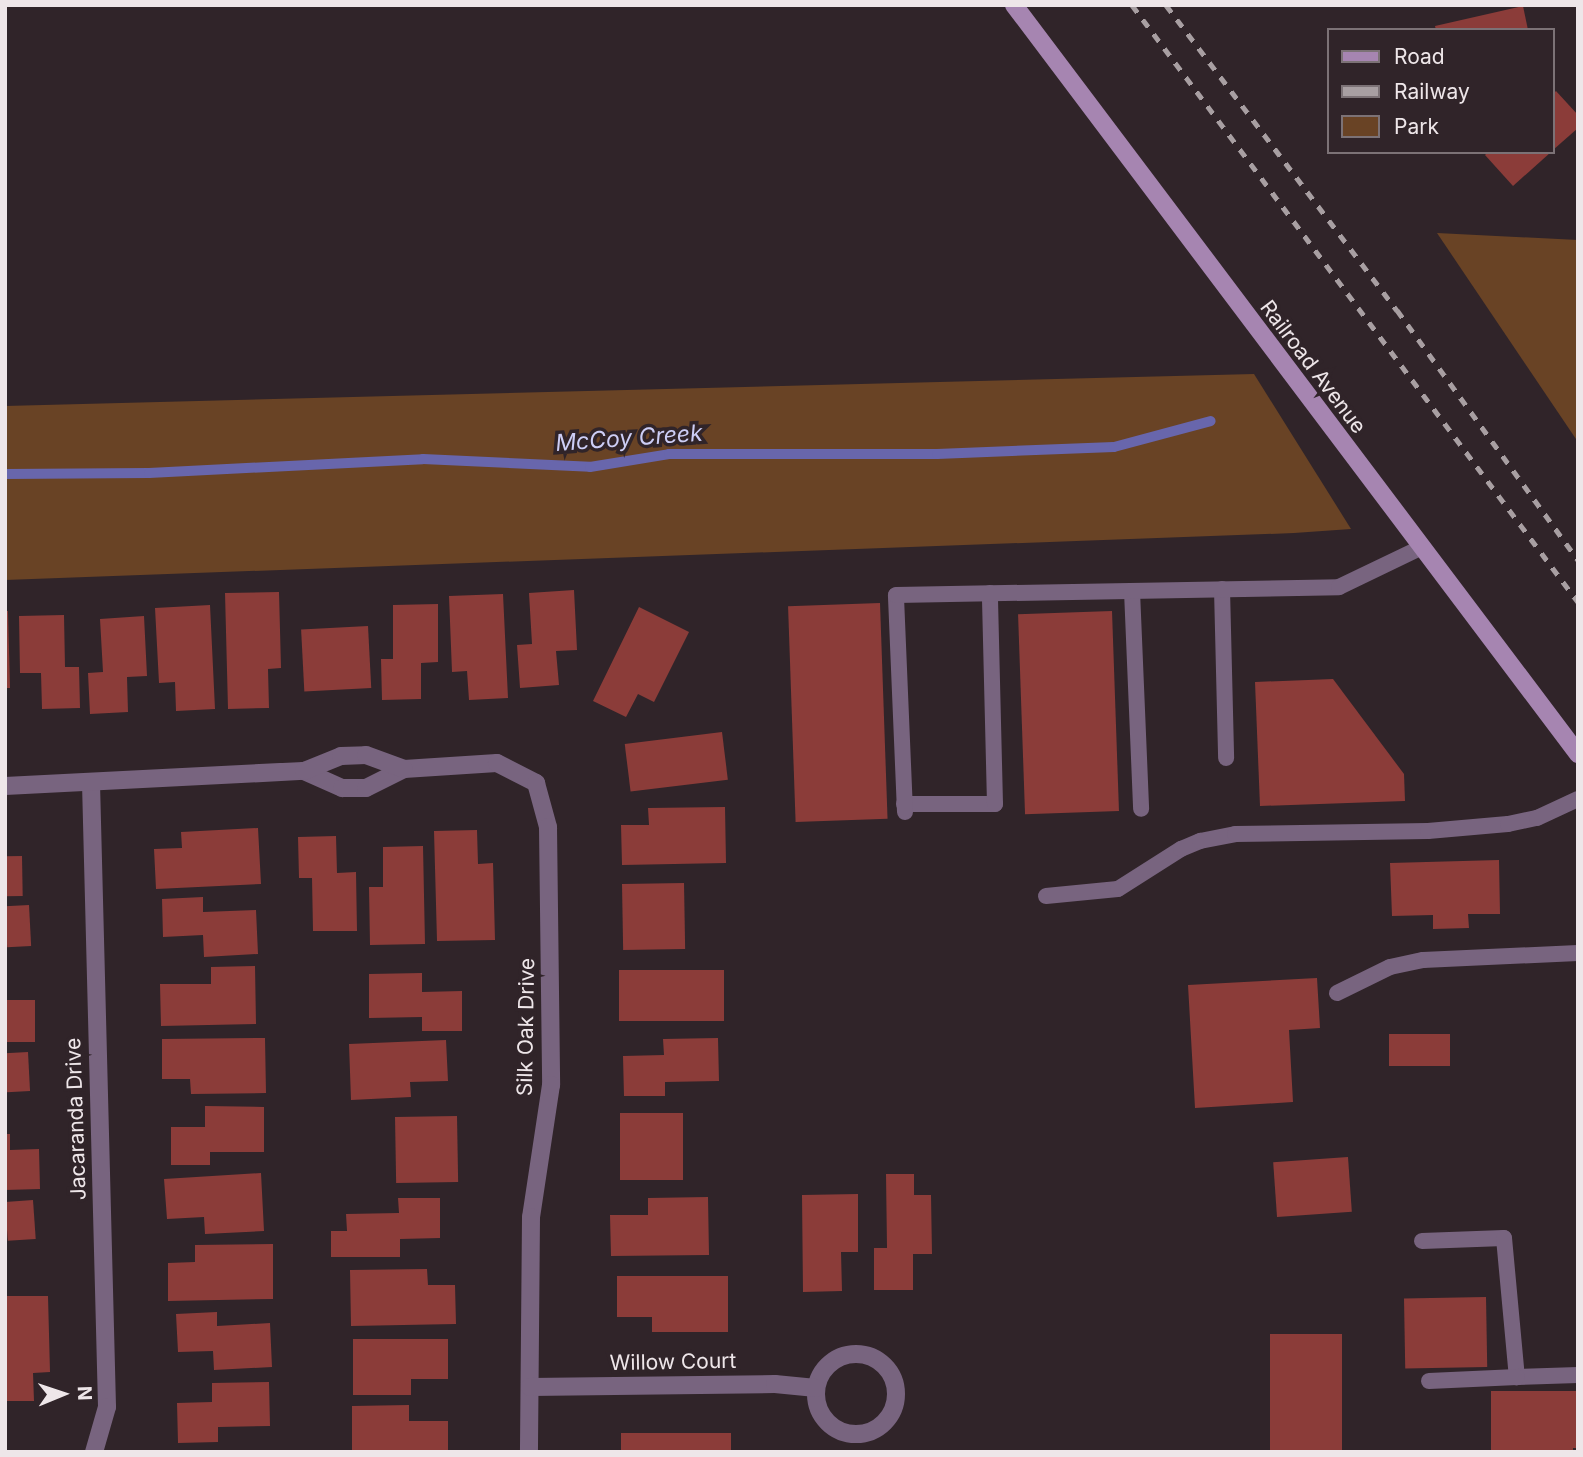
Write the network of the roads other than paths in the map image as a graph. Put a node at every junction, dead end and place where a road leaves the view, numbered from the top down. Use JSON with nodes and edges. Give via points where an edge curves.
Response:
{"nodes":[{"id":1,"x":1014,"y":5,"type":"edge"},
{"id":2,"x":1422,"y":547,"type":"junction"},
{"id":3,"x":1222,"y":589,"type":"junction"},
{"id":4,"x":1132,"y":591,"type":"junction"},
{"id":5,"x":990,"y":593,"type":"junction"},
{"id":6,"x":1578,"y":754,"type":"edge"},
{"id":7,"x":1226,"y":758,"type":"dead end"},
{"id":8,"x":404,"y":769,"type":"junction"},
{"id":9,"x":304,"y":771,"type":"junction"},
{"id":10,"x":91,"y":783,"type":"junction"},
{"id":11,"x":5,"y":786,"type":"edge"},
{"id":12,"x":1578,"y":799,"type":"edge"},
{"id":13,"x":1141,"y":809,"type":"dead end"},
{"id":14,"x":1046,"y":896,"type":"dead end"},
{"id":15,"x":1578,"y":953,"type":"edge"},
{"id":16,"x":1336,"y":993,"type":"dead end"},
{"id":17,"x":1422,"y":1241,"type":"dead end"},
{"id":18,"x":1578,"y":1375,"type":"edge"},
{"id":19,"x":1517,"y":1377,"type":"junction"},
{"id":20,"x":1429,"y":1381,"type":"dead end"},
{"id":21,"x":530,"y":1387,"type":"junction"},
{"id":22,"x":816,"y":1388,"type":"junction"},
{"id":23,"x":94,"y":1452,"type":"edge"},
{"id":24,"x":529,"y":1452,"type":"edge"}],
"edges":[{"from":1,"to":2,"type":"main road","name":"Railroad Avenue"},
{"from":2,"to":3,"type":"lane","via":[[1339,587]]},
{"from":2,"to":6,"type":"main road","name":"Railroad Avenue"},
{"from":3,"to":4,"type":"lane"},
{"from":3,"to":7,"type":"lane"},
{"from":4,"to":5,"type":"lane"},
{"from":4,"to":13,"type":"lane"},
{"from":5,"to":5,"type":"lane","via":[[995,804],[905,808],[896,595]]},
{"from":8,"to":9,"type":"street","name":"Silk Oak Drive","via":[[366,755],[341,756]]},
{"from":8,"to":9,"type":"street","name":"Silk Oak Drive","via":[[366,788],[342,788]]},
{"from":8,"to":21,"type":"street","name":"Silk Oak Drive","via":[[497,763],[536,783],[548,827],[551,1085],[531,1217]]},
{"from":9,"to":10,"type":"street","name":"Silk Oak Drive"},
{"from":10,"to":11,"type":"street","name":"Silk Oak Drive"},
{"from":10,"to":23,"type":"street","name":"Jacaranda Drive","via":[[107,1407]]},
{"from":12,"to":14,"type":"lane","via":[[1537,818],[1508,824],[1428,831],[1223,836],[1181,849],[1118,889]]},
{"from":15,"to":16,"type":"lane","via":[[1423,960],[1390,967]]},
{"from":17,"to":19,"type":"lane","via":[[1504,1238]]},
{"from":18,"to":19,"type":"lane"},
{"from":19,"to":20,"type":"lane"},
{"from":21,"to":22,"type":"street","name":"Willow Court","via":[[775,1384]]},
{"from":21,"to":24,"type":"street","name":"Silk Oak Drive"},
{"from":22,"to":22,"type":"street","via":[[817,1405],[825,1420],[839,1431],[856,1434],[873,1431],[885,1422],[896,1395],[886,1367],[860,1353],[831,1362]]}]}
